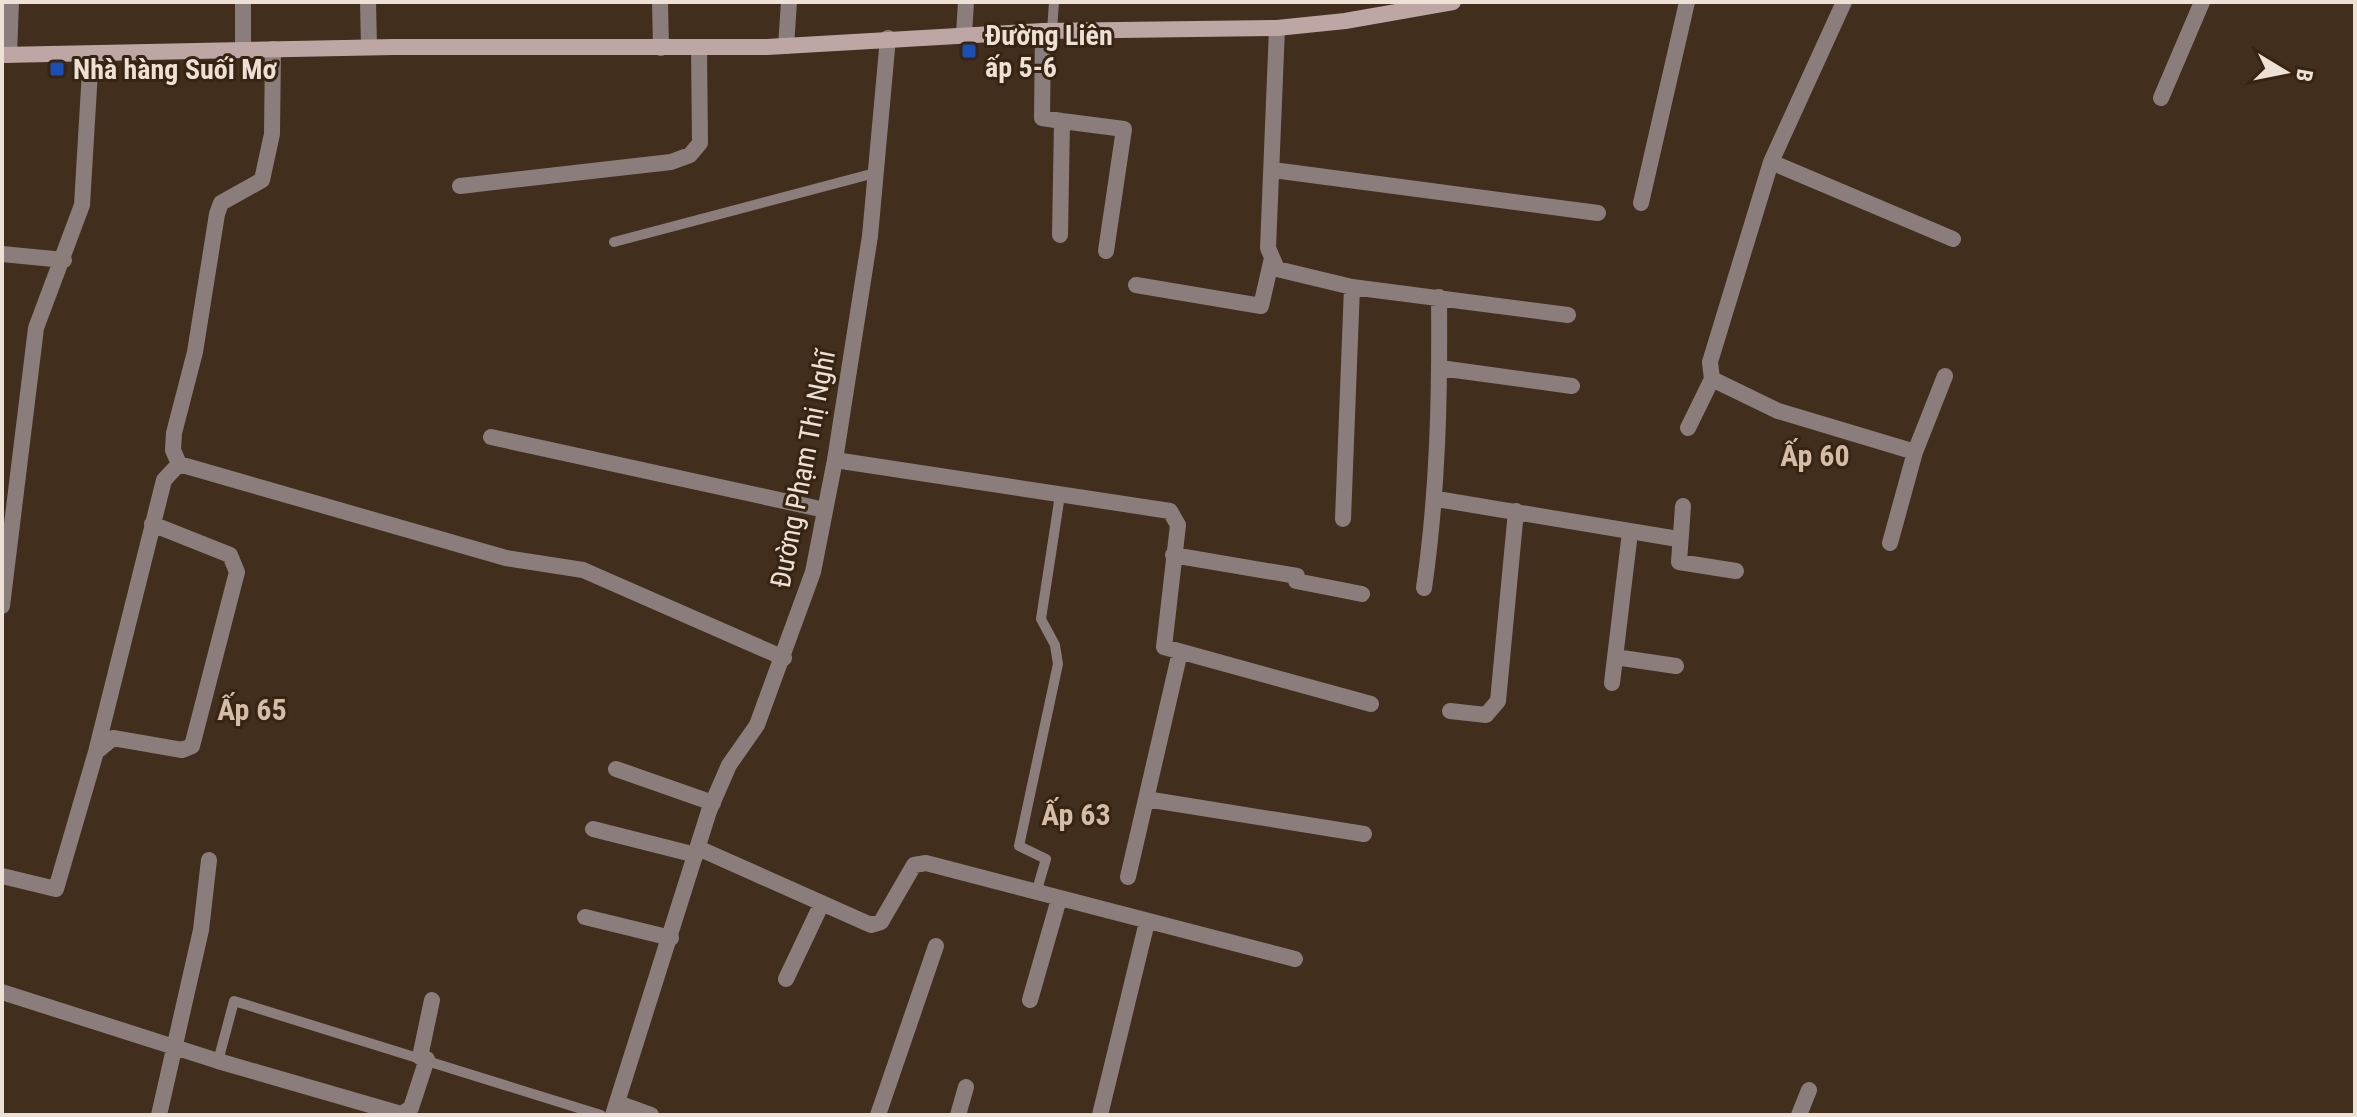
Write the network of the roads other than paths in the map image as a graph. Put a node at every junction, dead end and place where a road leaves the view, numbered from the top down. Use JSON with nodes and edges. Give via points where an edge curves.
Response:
{"nodes":[{"id":1,"x":11,"y":2,"type":"edge"},
{"id":2,"x":243,"y":2,"type":"edge"},
{"id":3,"x":368,"y":2,"type":"edge"},
{"id":4,"x":660,"y":2,"type":"edge"},
{"id":5,"x":789,"y":2,"type":"edge"},
{"id":6,"x":966,"y":2,"type":"edge"},
{"id":7,"x":1054,"y":2,"type":"edge"},
{"id":8,"x":1453,"y":2,"type":"edge"},
{"id":9,"x":1687,"y":2,"type":"edge"},
{"id":10,"x":1844,"y":2,"type":"edge"},
{"id":11,"x":2202,"y":2,"type":"edge"},
{"id":12,"x":1432,"y":4,"type":"edge"},
{"id":13,"x":1277,"y":28,"type":"junction"},
{"id":14,"x":1048,"y":31,"type":"junction"},
{"id":15,"x":964,"y":34,"type":"junction"},
{"id":16,"x":888,"y":38,"type":"junction"},
{"id":17,"x":786,"y":46,"type":"junction"},
{"id":18,"x":369,"y":47,"type":"junction"},
{"id":19,"x":661,"y":48,"type":"junction"},
{"id":20,"x":699,"y":48,"type":"junction"},
{"id":21,"x":243,"y":49,"type":"junction"},
{"id":22,"x":273,"y":49,"type":"junction"},
{"id":23,"x":91,"y":54,"type":"junction"},
{"id":24,"x":6,"y":55,"type":"edge"},
{"id":25,"x":2161,"y":98,"type":"dead end"},
{"id":26,"x":1062,"y":121,"type":"junction"},
{"id":27,"x":1771,"y":162,"type":"junction"},
{"id":28,"x":1273,"y":170,"type":"junction"},
{"id":29,"x":875,"y":173,"type":"junction"},
{"id":30,"x":460,"y":186,"type":"dead end"},
{"id":31,"x":1641,"y":203,"type":"dead end"},
{"id":32,"x":1598,"y":213,"type":"dead end"},
{"id":33,"x":1060,"y":235,"type":"dead end"},
{"id":34,"x":1953,"y":239,"type":"dead end"},
{"id":35,"x":614,"y":242,"type":"dead end"},
{"id":36,"x":1106,"y":251,"type":"dead end"},
{"id":37,"x":2,"y":254,"type":"edge"},
{"id":38,"x":1272,"y":258,"type":"junction"},
{"id":39,"x":64,"y":260,"type":"junction"},
{"id":40,"x":1136,"y":285,"type":"dead end"},
{"id":41,"x":1352,"y":287,"type":"junction"},
{"id":42,"x":1439,"y":297,"type":"junction"},
{"id":43,"x":1568,"y":315,"type":"dead end"},
{"id":44,"x":1440,"y":368,"type":"junction"},
{"id":45,"x":1945,"y":376,"type":"dead end"},
{"id":46,"x":1712,"y":379,"type":"junction"},
{"id":47,"x":1572,"y":386,"type":"dead end"},
{"id":48,"x":1688,"y":428,"type":"dead end"},
{"id":49,"x":491,"y":437,"type":"dead end"},
{"id":50,"x":1915,"y":452,"type":"junction"},
{"id":51,"x":835,"y":460,"type":"junction"},
{"id":52,"x":179,"y":464,"type":"junction"},
{"id":53,"x":1060,"y":495,"type":"junction"},
{"id":54,"x":1437,"y":499,"type":"junction"},
{"id":55,"x":1683,"y":506,"type":"dead end"},
{"id":56,"x":825,"y":510,"type":"junction"},
{"id":57,"x":1516,"y":511,"type":"junction"},
{"id":58,"x":1343,"y":519,"type":"dead end"},
{"id":59,"x":152,"y":524,"type":"junction"},
{"id":60,"x":1630,"y":532,"type":"junction"},
{"id":61,"x":1678,"y":539,"type":"junction"},
{"id":62,"x":1890,"y":543,"type":"dead end"},
{"id":63,"x":1173,"y":555,"type":"junction"},
{"id":64,"x":1736,"y":571,"type":"dead end"},
{"id":65,"x":1424,"y":588,"type":"dead end"},
{"id":66,"x":1362,"y":594,"type":"dead end"},
{"id":67,"x":2,"y":606,"type":"edge"},
{"id":68,"x":1180,"y":652,"type":"junction"},
{"id":69,"x":1615,"y":657,"type":"junction"},
{"id":70,"x":784,"y":658,"type":"junction"},
{"id":71,"x":1676,"y":666,"type":"dead end"},
{"id":72,"x":1612,"y":683,"type":"dead end"},
{"id":73,"x":1371,"y":704,"type":"dead end"},
{"id":74,"x":1450,"y":711,"type":"dead end"},
{"id":75,"x":96,"y":752,"type":"junction"},
{"id":76,"x":616,"y":769,"type":"dead end"},
{"id":77,"x":1146,"y":799,"type":"junction"},
{"id":78,"x":713,"y":803,"type":"junction"},
{"id":79,"x":593,"y":829,"type":"dead end"},
{"id":80,"x":1364,"y":834,"type":"dead end"},
{"id":81,"x":697,"y":852,"type":"junction"},
{"id":82,"x":209,"y":860,"type":"dead end"},
{"id":83,"x":2,"y":876,"type":"edge"},
{"id":84,"x":1128,"y":877,"type":"dead end"},
{"id":85,"x":1036,"y":893,"type":"junction"},
{"id":86,"x":1059,"y":899,"type":"junction"},
{"id":87,"x":822,"y":903,"type":"junction"},
{"id":88,"x":585,"y":917,"type":"dead end"},
{"id":89,"x":1147,"y":922,"type":"junction"},
{"id":90,"x":671,"y":938,"type":"junction"},
{"id":91,"x":936,"y":946,"type":"dead end"},
{"id":92,"x":1295,"y":959,"type":"dead end"},
{"id":93,"x":786,"y":979,"type":"dead end"},
{"id":94,"x":2,"y":992,"type":"edge"},
{"id":95,"x":432,"y":1000,"type":"dead end"},
{"id":96,"x":1030,"y":1000,"type":"dead end"},
{"id":97,"x":173,"y":1046,"type":"junction"},
{"id":98,"x":423,"y":1058,"type":"junction"},
{"id":99,"x":218,"y":1061,"type":"junction"},
{"id":100,"x":966,"y":1087,"type":"dead end"},
{"id":101,"x":1809,"y":1090,"type":"dead end"},
{"id":102,"x":615,"y":1109,"type":"edge"},
{"id":103,"x":159,"y":1115,"type":"edge"},
{"id":104,"x":601,"y":1115,"type":"edge"},
{"id":105,"x":651,"y":1115,"type":"edge"},
{"id":106,"x":878,"y":1115,"type":"edge"},
{"id":107,"x":958,"y":1115,"type":"edge"},
{"id":108,"x":1100,"y":1115,"type":"edge"},
{"id":109,"x":1799,"y":1115,"type":"edge"}],
"edges":[{"from":1,"to":24,"type":"street"},
{"from":2,"to":21,"type":"street"},
{"from":3,"to":18,"type":"street"},
{"from":4,"to":19,"type":"street"},
{"from":5,"to":17,"type":"street"},
{"from":6,"to":15,"type":"street"},
{"from":7,"to":14,"type":"lane"},
{"from":8,"to":12,"type":"main road"},
{"from":9,"to":31,"type":"street"},
{"from":10,"to":27,"type":"street"},
{"from":11,"to":25,"type":"street"},
{"from":12,"to":13,"type":"main road"},
{"from":13,"to":14,"type":"main road"},
{"from":13,"to":28,"type":"street"},
{"from":14,"to":15,"type":"main road"},
{"from":14,"to":26,"type":"street","via":[[1042,118]]},
{"from":15,"to":16,"type":"main road"},
{"from":16,"to":17,"type":"main road"},
{"from":16,"to":29,"type":"street","name":"Đường Phạm Thị Nghĩ"},
{"from":17,"to":20,"type":"main road"},
{"from":18,"to":19,"type":"main road"},
{"from":18,"to":22,"type":"main road"},
{"from":19,"to":20,"type":"main road"},
{"from":20,"to":30,"type":"street","via":[[700,141],[690,155],[671,162]]},
{"from":21,"to":22,"type":"main road"},
{"from":21,"to":23,"type":"main road"},
{"from":22,"to":52,"type":"street","via":[[272,134],[262,180],[221,203],[217,214],[195,352],[174,433]]},
{"from":23,"to":24,"type":"main road"},
{"from":23,"to":39,"type":"street","via":[[82,205]]},
{"from":26,"to":33,"type":"street"},
{"from":26,"to":36,"type":"street","via":[[1124,129]]},
{"from":27,"to":34,"type":"street"},
{"from":27,"to":46,"type":"street","via":[[1710,362]]},
{"from":28,"to":32,"type":"street"},
{"from":28,"to":38,"type":"street","via":[[1268,248]]},
{"from":29,"to":35,"type":"lane"},
{"from":29,"to":51,"type":"street","name":"Đường Phạm Thị Nghĩ"},
{"from":37,"to":39,"type":"street"},
{"from":38,"to":40,"type":"street","via":[[1261,306]]},
{"from":38,"to":41,"type":"street","via":[[1277,269],[1290,275]]},
{"from":39,"to":67,"type":"street","via":[[36,328]]},
{"from":41,"to":42,"type":"street"},
{"from":41,"to":58,"type":"street"},
{"from":42,"to":43,"type":"street"},
{"from":42,"to":44,"type":"street"},
{"from":44,"to":47,"type":"street"},
{"from":44,"to":54,"type":"street"},
{"from":45,"to":50,"type":"street"},
{"from":46,"to":48,"type":"street"},
{"from":46,"to":50,"type":"street","via":[[1778,411]]},
{"from":49,"to":56,"type":"street"},
{"from":50,"to":62,"type":"street"},
{"from":51,"to":53,"type":"street"},
{"from":51,"to":56,"type":"street","name":"Đường Phạm Thị Nghĩ"},
{"from":52,"to":59,"type":"street","via":[[164,480]]},
{"from":52,"to":70,"type":"street","via":[[506,558],[583,570]]},
{"from":53,"to":63,"type":"street","via":[[1170,511],[1178,525]]},
{"from":53,"to":85,"type":"lane","via":[[1041,619],[1058,664],[1019,846],[1046,859]]},
{"from":54,"to":57,"type":"street"},
{"from":54,"to":65,"type":"street"},
{"from":55,"to":61,"type":"street"},
{"from":56,"to":70,"type":"street","name":"Đường Phạm Thị Nghĩ","via":[[813,572]]},
{"from":57,"to":60,"type":"street"},
{"from":57,"to":74,"type":"street","via":[[1498,701],[1486,715]]},
{"from":59,"to":75,"type":"street"},
{"from":59,"to":75,"type":"street","via":[[230,555],[237,572],[192,746],[182,750],[113,738]]},
{"from":60,"to":61,"type":"street"},
{"from":60,"to":69,"type":"street"},
{"from":61,"to":64,"type":"street","via":[[1681,564]]},
{"from":63,"to":66,"type":"street","via":[[1297,576],[1296,581]]},
{"from":63,"to":68,"type":"street","via":[[1162,642]]},
{"from":68,"to":73,"type":"street"},
{"from":68,"to":77,"type":"street"},
{"from":69,"to":71,"type":"street"},
{"from":69,"to":72,"type":"street"},
{"from":70,"to":78,"type":"street","name":"Đường Phạm Thị Nghĩ","via":[[757,725],[729,765]]},
{"from":75,"to":83,"type":"street","via":[[56,889]]},
{"from":76,"to":78,"type":"street"},
{"from":77,"to":80,"type":"street"},
{"from":77,"to":84,"type":"street"},
{"from":78,"to":81,"type":"street","name":"Đường Phạm Thị Nghĩ"},
{"from":79,"to":81,"type":"street"},
{"from":81,"to":87,"type":"street"},
{"from":81,"to":90,"type":"street","name":"Đường Phạm Thị Nghĩ"},
{"from":82,"to":97,"type":"street","via":[[201,930]]},
{"from":85,"to":86,"type":"street"},
{"from":85,"to":87,"type":"street","via":[[926,863],[914,865],[881,922],[871,925]]},
{"from":86,"to":89,"type":"street"},
{"from":86,"to":96,"type":"street"},
{"from":87,"to":93,"type":"street"},
{"from":88,"to":90,"type":"street"},
{"from":89,"to":92,"type":"street"},
{"from":89,"to":108,"type":"street"},
{"from":90,"to":102,"type":"street","name":"Đường Phạm Thị Nghĩ"},
{"from":91,"to":106,"type":"street"},
{"from":94,"to":97,"type":"street"},
{"from":95,"to":98,"type":"street"},
{"from":97,"to":99,"type":"street"},
{"from":97,"to":103,"type":"street"},
{"from":98,"to":99,"type":"street","via":[[411,1108],[401,1114]]},
{"from":98,"to":99,"type":"lane","via":[[234,1001]]},
{"from":98,"to":104,"type":"lane"},
{"from":100,"to":107,"type":"street"},
{"from":101,"to":109,"type":"street"},
{"from":102,"to":105,"type":"street"}]}
